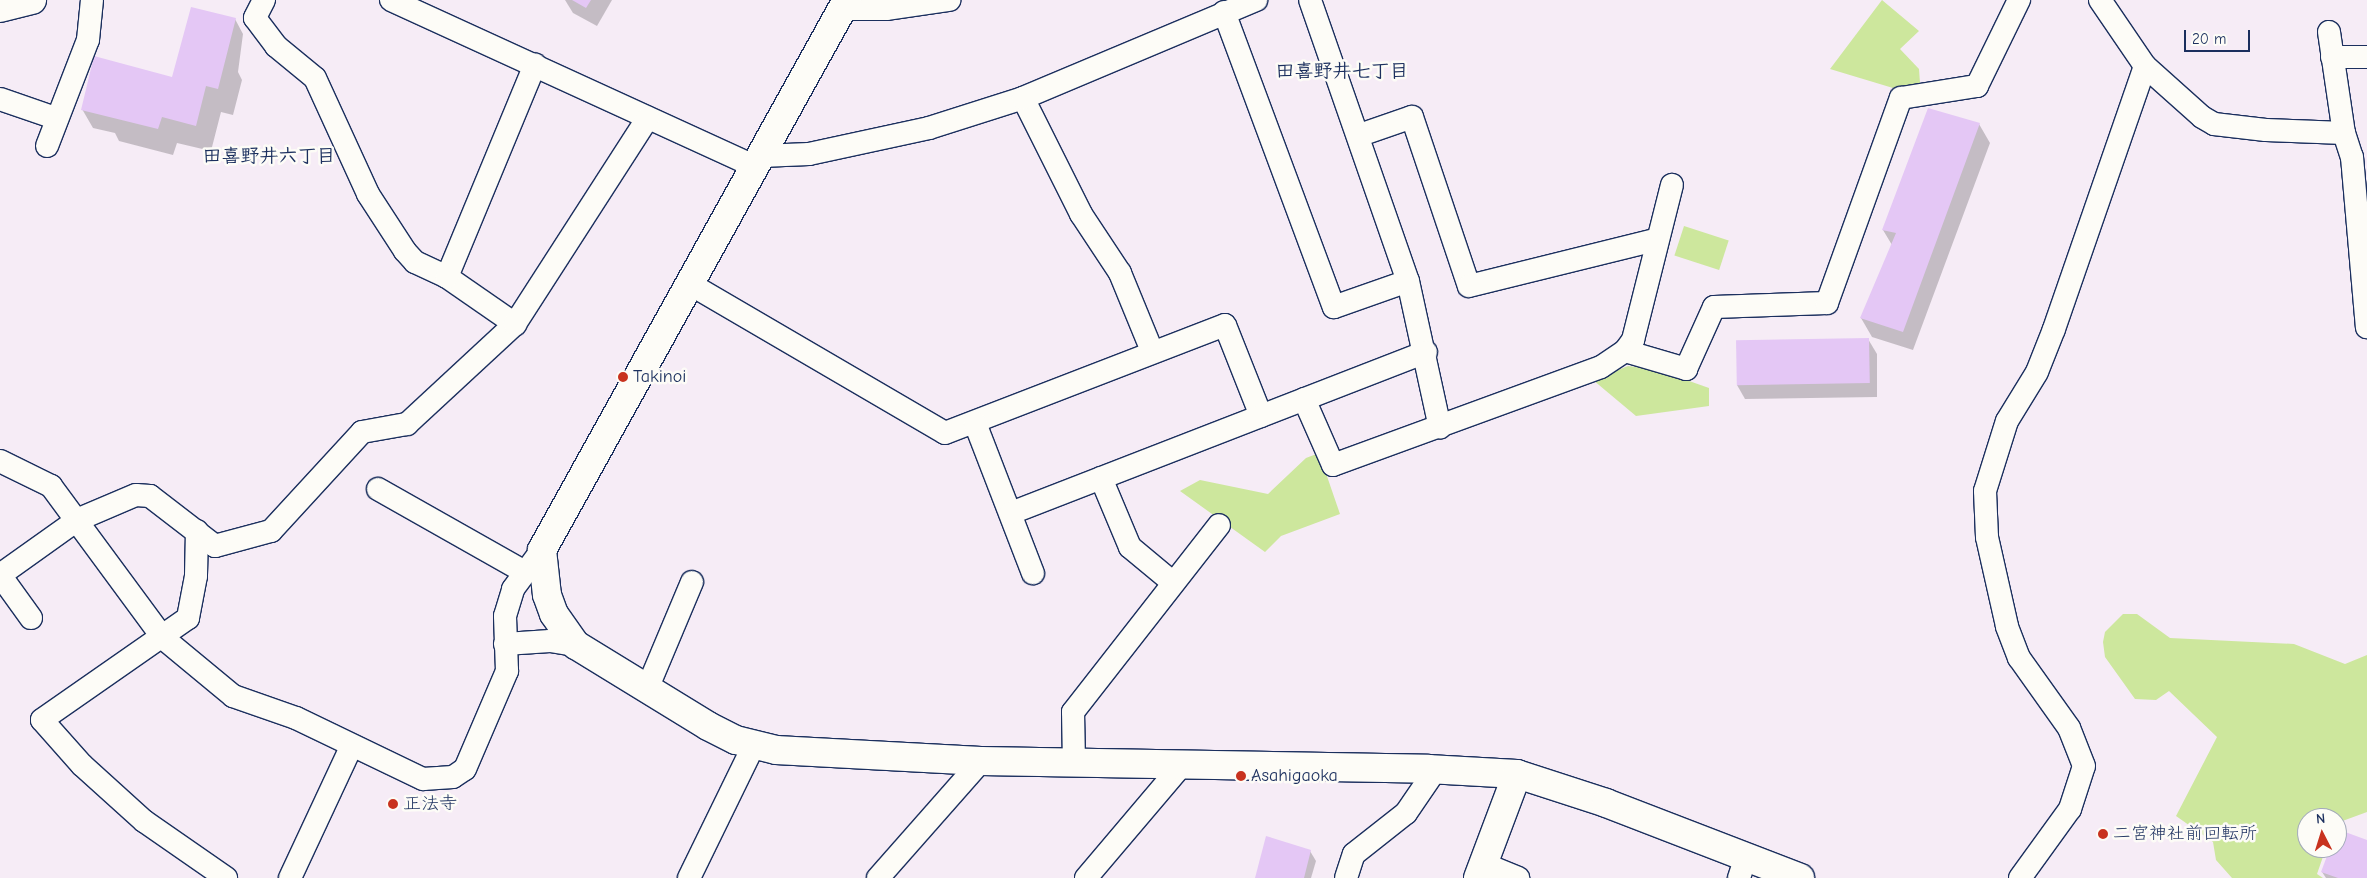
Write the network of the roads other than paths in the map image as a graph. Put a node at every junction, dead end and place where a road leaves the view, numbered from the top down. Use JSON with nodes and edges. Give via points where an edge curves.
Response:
{"nodes":[{"id":1,"x":32,"y":0,"type":"edge"},
{"id":2,"x":92,"y":0,"type":"edge"},
{"id":3,"x":264,"y":0,"type":"edge"},
{"id":4,"x":391,"y":0,"type":"edge"},
{"id":5,"x":949,"y":0,"type":"edge"},
{"id":6,"x":1256,"y":0,"type":"edge"},
{"id":7,"x":1310,"y":0,"type":"edge"},
{"id":8,"x":2019,"y":0,"type":"edge"},
{"id":9,"x":2100,"y":0,"type":"edge"},
{"id":10,"x":845,"y":5,"type":"edge"},
{"id":11,"x":0,"y":8,"type":"edge"},
{"id":12,"x":1224,"y":12,"type":"junction"},
{"id":13,"x":2329,"y":32,"type":"dead end"},
{"id":14,"x":2332,"y":57,"type":"junction"},
{"id":15,"x":2367,"y":58,"type":"edge"},
{"id":16,"x":535,"y":65,"type":"junction"},
{"id":17,"x":2145,"y":66,"type":"junction"},
{"id":18,"x":1023,"y":98,"type":"junction"},
{"id":19,"x":0,"y":99,"type":"edge"},
{"id":20,"x":55,"y":118,"type":"junction"},
{"id":21,"x":648,"y":118,"type":"junction"},
{"id":22,"x":2344,"y":133,"type":"junction"},
{"id":23,"x":1360,"y":135,"type":"junction"},
{"id":24,"x":47,"y":146,"type":"dead end"},
{"id":25,"x":757,"y":161,"type":"junction"},
{"id":26,"x":1672,"y":185,"type":"dead end"},
{"id":27,"x":1655,"y":240,"type":"junction"},
{"id":28,"x":447,"y":277,"type":"junction"},
{"id":29,"x":1408,"y":281,"type":"junction"},
{"id":30,"x":690,"y":284,"type":"junction"},
{"id":31,"x":515,"y":324,"type":"junction"},
{"id":32,"x":2367,"y":327,"type":"edge"},
{"id":33,"x":1152,"y":351,"type":"junction"},
{"id":34,"x":1625,"y":351,"type":"junction"},
{"id":35,"x":1426,"y":352,"type":"junction"},
{"id":36,"x":1304,"y":399,"type":"junction"},
{"id":37,"x":1261,"y":416,"type":"junction"},
{"id":38,"x":975,"y":423,"type":"junction"},
{"id":39,"x":1440,"y":428,"type":"junction"},
{"id":40,"x":0,"y":461,"type":"edge"},
{"id":41,"x":1100,"y":478,"type":"junction"},
{"id":42,"x":378,"y":489,"type":"dead end"},
{"id":43,"x":1010,"y":513,"type":"junction"},
{"id":44,"x":77,"y":520,"type":"junction"},
{"id":45,"x":1219,"y":525,"type":"dead end"},
{"id":46,"x":197,"y":531,"type":"junction"},
{"id":47,"x":542,"y":550,"type":"junction"},
{"id":48,"x":524,"y":571,"type":"junction"},
{"id":49,"x":1033,"y":573,"type":"dead end"},
{"id":50,"x":0,"y":575,"type":"edge"},
{"id":51,"x":1172,"y":581,"type":"junction"},
{"id":52,"x":692,"y":582,"type":"dead end"},
{"id":53,"x":31,"y":618,"type":"dead end"},
{"id":54,"x":163,"y":638,"type":"junction"},
{"id":55,"x":505,"y":644,"type":"junction"},
{"id":56,"x":576,"y":645,"type":"junction"},
{"id":57,"x":647,"y":689,"type":"junction"},
{"id":58,"x":754,"y":745,"type":"junction"},
{"id":59,"x":351,"y":747,"type":"junction"},
{"id":60,"x":980,"y":761,"type":"junction"},
{"id":61,"x":1074,"y":763,"type":"junction"},
{"id":62,"x":1182,"y":765,"type":"junction"},
{"id":63,"x":1436,"y":769,"type":"junction"},
{"id":64,"x":1517,"y":774,"type":"junction"},
{"id":65,"x":1742,"y":868,"type":"edge"},
{"id":66,"x":1481,"y":871,"type":"edge"},
{"id":67,"x":226,"y":878,"type":"edge"},
{"id":68,"x":290,"y":878,"type":"edge"},
{"id":69,"x":689,"y":878,"type":"edge"},
{"id":70,"x":878,"y":878,"type":"edge"},
{"id":71,"x":1086,"y":878,"type":"edge"},
{"id":72,"x":1346,"y":878,"type":"edge"},
{"id":73,"x":1518,"y":878,"type":"edge"},
{"id":74,"x":1800,"y":878,"type":"edge"},
{"id":75,"x":2020,"y":878,"type":"edge"}],
"edges":[{"from":1,"to":11,"type":"street"},
{"from":2,"to":20,"type":"street","via":[[88,40]]},
{"from":3,"to":28,"type":"street","via":[[255,18],[276,46],[315,78],[368,194],[400,243],[415,262]]},
{"from":4,"to":16,"type":"street"},
{"from":5,"to":10,"type":"street","via":[[886,9]]},
{"from":6,"to":12,"type":"street"},
{"from":7,"to":23,"type":"street"},
{"from":8,"to":34,"type":"street","via":[[1977,86],[1901,98],[1827,303],[1714,307],[1686,369]]},
{"from":9,"to":17,"type":"street"},
{"from":10,"to":25,"type":"street"},
{"from":12,"to":18,"type":"street"},
{"from":12,"to":29,"type":"street","via":[[1334,307]]},
{"from":13,"to":14,"type":"street"},
{"from":14,"to":15,"type":"street"},
{"from":14,"to":22,"type":"street"},
{"from":16,"to":21,"type":"street"},
{"from":16,"to":28,"type":"street"},
{"from":17,"to":22,"type":"street","via":[[2178,100],[2214,124]]},
{"from":17,"to":75,"type":"street","via":[[2054,329],[2037,372],[2007,422],[1985,491],[1990,554],[2007,626],[2019,658],[2069,728],[2084,766],[2070,809]]},
{"from":18,"to":25,"type":"street","via":[[929,128],[842,148]]},
{"from":18,"to":33,"type":"street","via":[[1081,214],[1120,273]]},
{"from":19,"to":20,"type":"street"},
{"from":20,"to":24,"type":"street"},
{"from":21,"to":25,"type":"street"},
{"from":21,"to":31,"type":"street"},
{"from":22,"to":32,"type":"street","via":[[2352,157]]},
{"from":23,"to":27,"type":"street","via":[[1412,117],[1469,286]]},
{"from":23,"to":29,"type":"street"},
{"from":25,"to":30,"type":"street"},
{"from":26,"to":27,"type":"street"},
{"from":27,"to":34,"type":"street","via":[[1633,340]]},
{"from":28,"to":31,"type":"street"},
{"from":29,"to":35,"type":"street"},
{"from":30,"to":38,"type":"street","via":[[945,433]]},
{"from":30,"to":47,"type":"street"},
{"from":31,"to":46,"type":"street","via":[[407,424],[362,432],[271,531],[215,546]]},
{"from":33,"to":37,"type":"street","via":[[1225,324]]},
{"from":33,"to":38,"type":"street"},
{"from":34,"to":39,"type":"street","via":[[1601,367]]},
{"from":35,"to":36,"type":"street"},
{"from":35,"to":39,"type":"street"},
{"from":36,"to":37,"type":"street"},
{"from":36,"to":39,"type":"street","via":[[1333,465]]},
{"from":37,"to":41,"type":"street"},
{"from":38,"to":43,"type":"street"},
{"from":40,"to":44,"type":"street","via":[[50,486]]},
{"from":41,"to":43,"type":"street"},
{"from":41,"to":51,"type":"street","via":[[1130,547]]},
{"from":42,"to":48,"type":"street"},
{"from":43,"to":49,"type":"street"},
{"from":44,"to":46,"type":"street","via":[[136,495],[150,496]]},
{"from":44,"to":50,"type":"street"},
{"from":44,"to":54,"type":"street"},
{"from":45,"to":51,"type":"street"},
{"from":46,"to":54,"type":"street","via":[[196,576],[188,618]]},
{"from":47,"to":48,"type":"street"},
{"from":47,"to":56,"type":"street","via":[[547,595],[554,614]]},
{"from":48,"to":55,"type":"street","via":[[505,616]]},
{"from":50,"to":53,"type":"street"},
{"from":51,"to":61,"type":"street","via":[[1073,712]]},
{"from":52,"to":57,"type":"street"},
{"from":54,"to":59,"type":"street","via":[[233,696],[296,718]]},
{"from":54,"to":67,"type":"street","via":[[42,720],[82,765],[144,821]]},
{"from":55,"to":56,"type":"street","via":[[550,641]]},
{"from":55,"to":59,"type":"street","via":[[507,671],[465,770],[453,777],[423,779]]},
{"from":56,"to":57,"type":"street"},
{"from":57,"to":58,"type":"street","via":[[736,740]]},
{"from":58,"to":60,"type":"street","via":[[776,750]]},
{"from":58,"to":69,"type":"street"},
{"from":59,"to":68,"type":"street"},
{"from":60,"to":61,"type":"street"},
{"from":60,"to":70,"type":"street"},
{"from":61,"to":62,"type":"street"},
{"from":62,"to":63,"type":"street"},
{"from":62,"to":71,"type":"street"},
{"from":63,"to":64,"type":"street"},
{"from":63,"to":72,"type":"street","via":[[1406,813],[1354,854]]},
{"from":64,"to":65,"type":"street"},
{"from":64,"to":66,"type":"street"},
{"from":65,"to":74,"type":"street"},
{"from":66,"to":73,"type":"street"}]}
